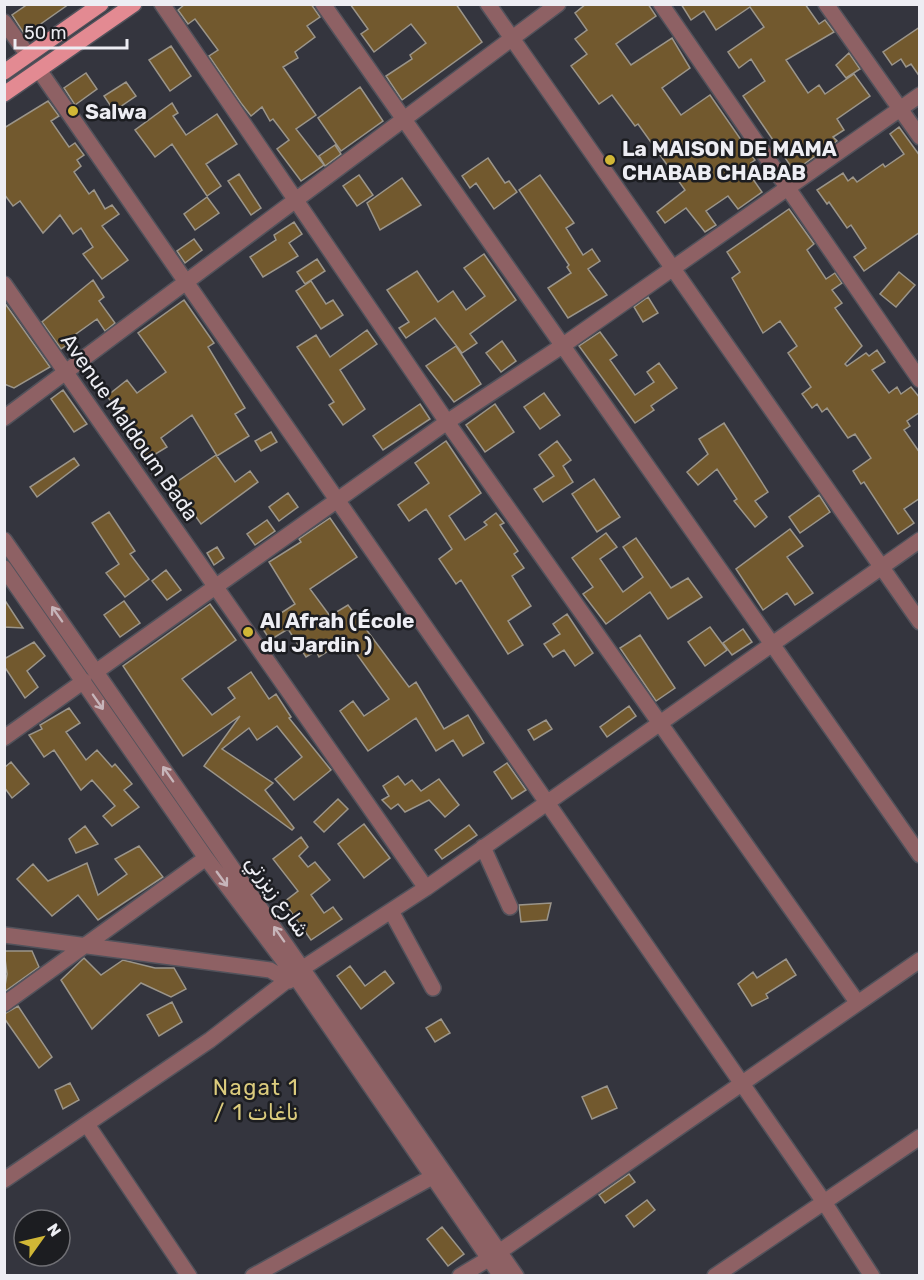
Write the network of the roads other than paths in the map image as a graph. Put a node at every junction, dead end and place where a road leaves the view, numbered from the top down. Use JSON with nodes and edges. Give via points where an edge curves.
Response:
{"nodes":[{"id":1,"x":101,"y":4,"type":"edge"},
{"id":2,"x":134,"y":4,"type":"edge"},
{"id":3,"x":162,"y":4,"type":"edge"},
{"id":4,"x":323,"y":4,"type":"edge"},
{"id":5,"x":488,"y":4,"type":"edge"},
{"id":6,"x":558,"y":4,"type":"edge"},
{"id":7,"x":662,"y":4,"type":"edge"},
{"id":8,"x":826,"y":4,"type":"edge"},
{"id":9,"x":4,"y":22,"type":"edge"},
{"id":10,"x":511,"y":39,"type":"junction"},
{"id":11,"x":28,"y":55,"type":"junction"},
{"id":12,"x":39,"y":70,"type":"junction"},
{"id":13,"x":4,"y":72,"type":"edge"},
{"id":14,"x":4,"y":94,"type":"edge"},
{"id":15,"x":920,"y":95,"type":"edge"},
{"id":16,"x":899,"y":109,"type":"junction"},
{"id":17,"x":402,"y":120,"type":"junction"},
{"id":18,"x":920,"y":137,"type":"edge"},
{"id":19,"x":786,"y":187,"type":"junction"},
{"id":20,"x":297,"y":202,"type":"junction"},
{"id":21,"x":671,"y":267,"type":"junction"},
{"id":22,"x":4,"y":284,"type":"edge"},
{"id":23,"x":187,"y":284,"type":"junction"},
{"id":24,"x":562,"y":346,"type":"junction"},
{"id":25,"x":66,"y":372,"type":"junction"},
{"id":26,"x":920,"y":380,"type":"edge"},
{"id":27,"x":4,"y":418,"type":"edge"},
{"id":28,"x":447,"y":422,"type":"junction"},
{"id":29,"x":336,"y":501,"type":"junction"},
{"id":30,"x":4,"y":540,"type":"edge"},
{"id":31,"x":920,"y":540,"type":"edge"},
{"id":32,"x":882,"y":567,"type":"junction"},
{"id":33,"x":4,"y":568,"type":"edge"},
{"id":34,"x":218,"y":590,"type":"junction"},
{"id":35,"x":920,"y":622,"type":"edge"},
{"id":36,"x":771,"y":643,"type":"junction"},
{"id":37,"x":97,"y":671,"type":"junction"},
{"id":38,"x":84,"y":681,"type":"junction"},
{"id":39,"x":660,"y":722,"type":"junction"},
{"id":40,"x":4,"y":738,"type":"edge"},
{"id":41,"x":546,"y":802,"type":"junction"},
{"id":42,"x":483,"y":847,"type":"junction"},
{"id":43,"x":920,"y":855,"type":"edge"},
{"id":44,"x":206,"y":858,"type":"junction"},
{"id":45,"x":426,"y":888,"type":"junction"},
{"id":46,"x":510,"y":907,"type":"dead end"},
{"id":47,"x":391,"y":911,"type":"junction"},
{"id":48,"x":4,"y":935,"type":"edge"},
{"id":49,"x":84,"y":946,"type":"junction"},
{"id":50,"x":920,"y":960,"type":"edge"},
{"id":51,"x":296,"y":975,"type":"junction"},
{"id":52,"x":433,"y":988,"type":"dead end"},
{"id":53,"x":857,"y":1002,"type":"junction"},
{"id":54,"x":4,"y":1004,"type":"edge"},
{"id":55,"x":740,"y":1084,"type":"junction"},
{"id":56,"x":88,"y":1126,"type":"junction"},
{"id":57,"x":920,"y":1137,"type":"edge"},
{"id":58,"x":432,"y":1177,"type":"junction"},
{"id":59,"x":4,"y":1180,"type":"edge"},
{"id":60,"x":824,"y":1202,"type":"junction"},
{"id":61,"x":494,"y":1255,"type":"junction"},
{"id":62,"x":189,"y":1275,"type":"edge"},
{"id":63,"x":253,"y":1275,"type":"edge"},
{"id":64,"x":460,"y":1275,"type":"edge"},
{"id":65,"x":501,"y":1275,"type":"edge"},
{"id":66,"x":516,"y":1275,"type":"edge"},
{"id":67,"x":715,"y":1275,"type":"edge"},
{"id":68,"x":872,"y":1275,"type":"edge"}],
"edges":[{"from":1,"to":11,"type":"main road"},
{"from":2,"to":12,"type":"main road"},
{"from":3,"to":20,"type":"street"},
{"from":4,"to":17,"type":"street"},
{"from":5,"to":10,"type":"street"},
{"from":6,"to":10,"type":"street"},
{"from":7,"to":19,"type":"street"},
{"from":8,"to":16,"type":"street"},
{"from":9,"to":11,"type":"street"},
{"from":10,"to":17,"type":"street"},
{"from":10,"to":21,"type":"street"},
{"from":11,"to":13,"type":"main road"},
{"from":12,"to":14,"type":"main road"},
{"from":12,"to":23,"type":"street"},
{"from":15,"to":16,"type":"street"},
{"from":16,"to":18,"type":"street"},
{"from":16,"to":19,"type":"street"},
{"from":17,"to":20,"type":"street"},
{"from":17,"to":24,"type":"street"},
{"from":19,"to":21,"type":"street"},
{"from":19,"to":26,"type":"street"},
{"from":20,"to":23,"type":"street"},
{"from":20,"to":28,"type":"street"},
{"from":21,"to":24,"type":"street"},
{"from":21,"to":32,"type":"street"},
{"from":22,"to":25,"type":"street","name":"Avenue Maldoum Bada"},
{"from":23,"to":25,"type":"street"},
{"from":23,"to":29,"type":"street"},
{"from":24,"to":28,"type":"street"},
{"from":24,"to":36,"type":"street"},
{"from":25,"to":27,"type":"street"},
{"from":25,"to":34,"type":"street","name":"Avenue Maldoum Bada"},
{"from":28,"to":29,"type":"street"},
{"from":28,"to":39,"type":"street"},
{"from":29,"to":34,"type":"street"},
{"from":29,"to":41,"type":"street"},
{"from":37,"to":30,"type":"street","name":"شارع زيزرتي","one_way":true},
{"from":31,"to":32,"type":"street"},
{"from":32,"to":35,"type":"street"},
{"from":32,"to":36,"type":"street"},
{"from":33,"to":38,"type":"street","name":"شارع زيزرتي"},
{"from":34,"to":37,"type":"street"},
{"from":34,"to":45,"type":"street","name":"Avenue Maldoum Bada"},
{"from":36,"to":39,"type":"street"},
{"from":36,"to":43,"type":"street"},
{"from":51,"to":37,"type":"street","name":"شارع زيزرتي","one_way":true},
{"from":38,"to":40,"type":"street"},
{"from":38,"to":44,"type":"street","name":"شارع زيزرتي","one_way":true},
{"from":39,"to":41,"type":"street"},
{"from":39,"to":53,"type":"street"},
{"from":41,"to":42,"type":"street"},
{"from":41,"to":55,"type":"street"},
{"from":42,"to":45,"type":"street"},
{"from":42,"to":46,"type":"street"},
{"from":44,"to":49,"type":"street"},
{"from":44,"to":51,"type":"street","name":"شارع زيزرتي","one_way":true},
{"from":45,"to":47,"type":"street"},
{"from":47,"to":51,"type":"street"},
{"from":47,"to":52,"type":"street"},
{"from":48,"to":49,"type":"street"},
{"from":49,"to":51,"type":"street"},
{"from":49,"to":54,"type":"street"},
{"from":50,"to":53,"type":"street"},
{"from":51,"to":56,"type":"street"},
{"from":51,"to":58,"type":"street","name":"شارع زيزرتي"},
{"from":51,"to":61,"type":"street","name":"شارع زيزرتي"},
{"from":53,"to":55,"type":"street"},
{"from":55,"to":60,"type":"street"},
{"from":55,"to":61,"type":"street"},
{"from":56,"to":59,"type":"street"},
{"from":56,"to":62,"type":"street"},
{"from":57,"to":60,"type":"street"},
{"from":58,"to":61,"type":"street","name":"شارع زيزرتي"},
{"from":58,"to":63,"type":"street"},
{"from":60,"to":67,"type":"street"},
{"from":60,"to":68,"type":"street"},
{"from":61,"to":64,"type":"street"},
{"from":61,"to":65,"type":"street","name":"شارع زيزرتي"},
{"from":61,"to":66,"type":"street","name":"شارع زيزرتي"}]}
